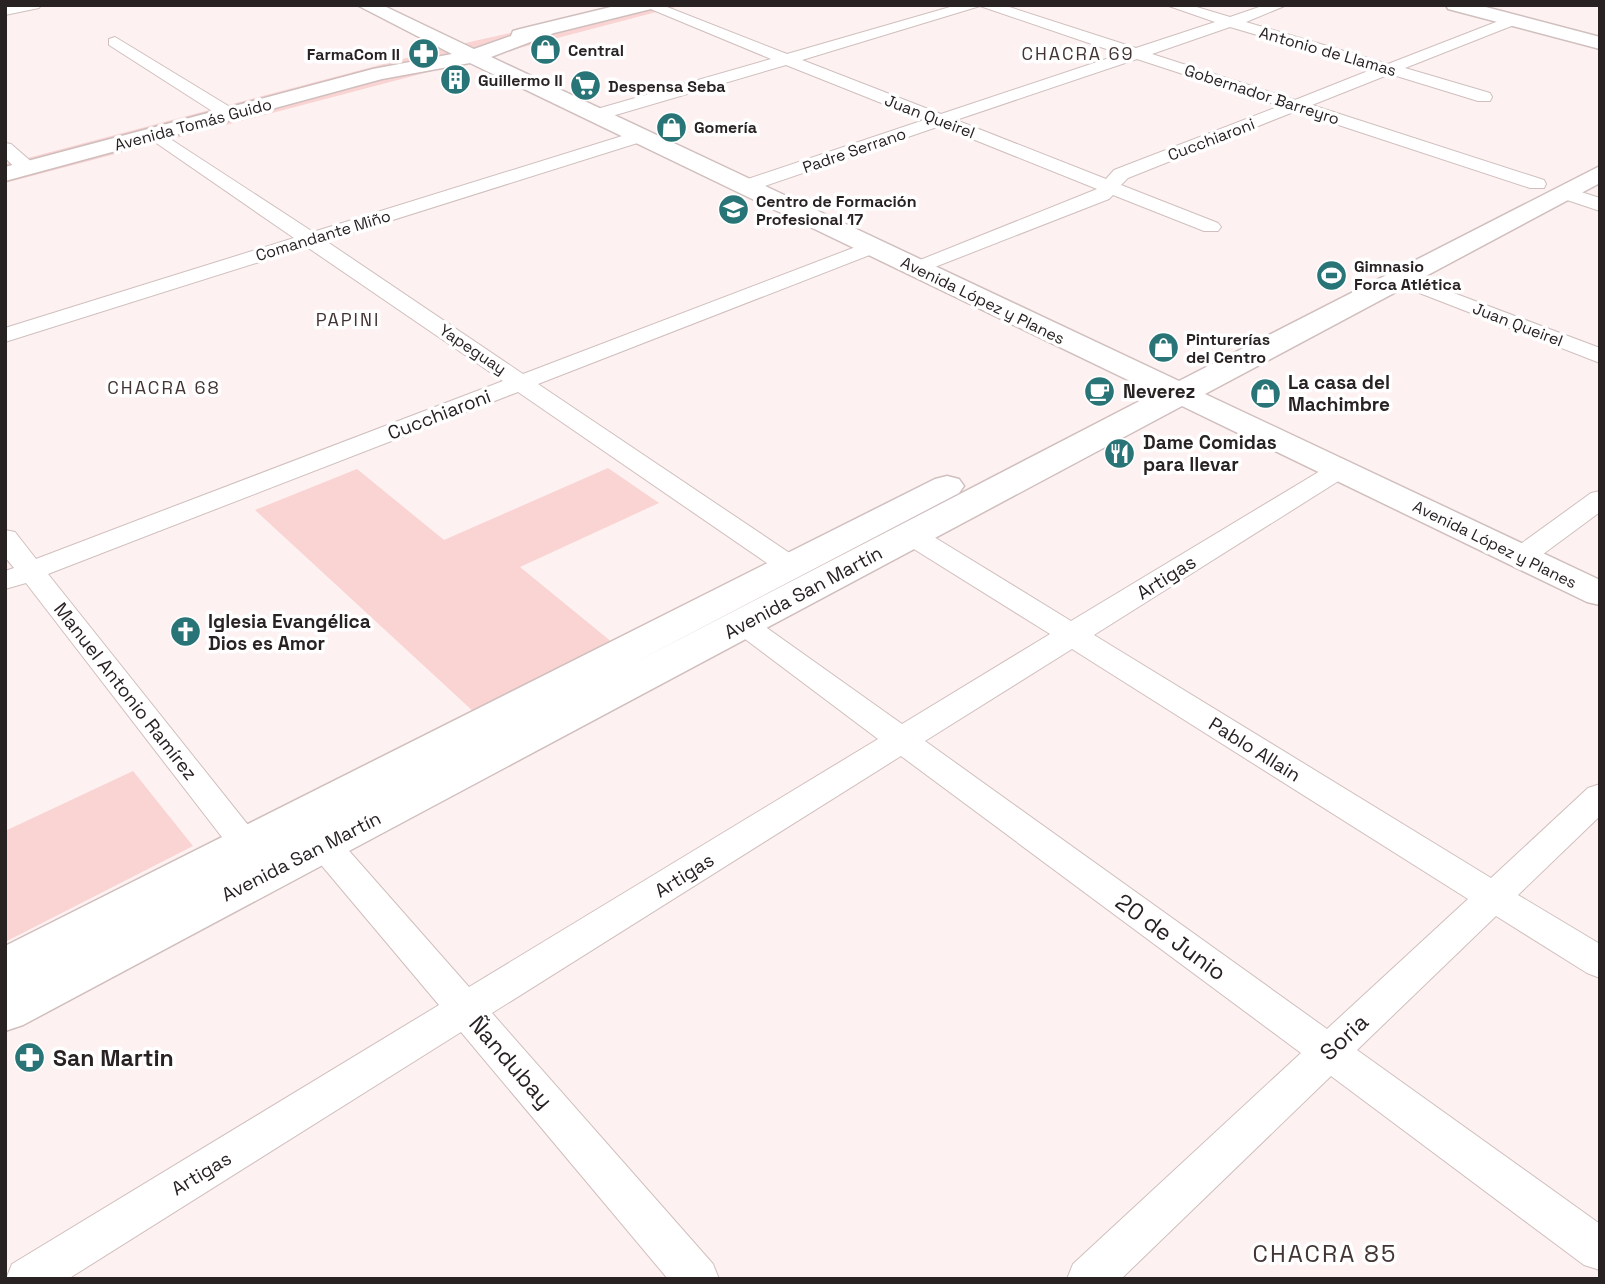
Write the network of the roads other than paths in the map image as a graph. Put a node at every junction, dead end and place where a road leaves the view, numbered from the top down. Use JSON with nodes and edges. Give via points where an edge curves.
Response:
{"nodes":[{"id":1,"x":34,"y":5,"type":"edge"},
{"id":2,"x":366,"y":5,"type":"edge"},
{"id":3,"x":646,"y":5,"type":"edge"},
{"id":4,"x":974,"y":5,"type":"edge"},
{"id":5,"x":987,"y":5,"type":"edge"},
{"id":6,"x":1173,"y":5,"type":"edge"},
{"id":7,"x":1280,"y":5,"type":"edge"},
{"id":8,"x":1455,"y":5,"type":"edge"},
{"id":9,"x":5,"y":11,"type":"edge"},
{"id":10,"x":1514,"y":20,"type":"junction"},
{"id":11,"x":1230,"y":22,"type":"junction"},
{"id":12,"x":116,"y":41,"type":"dead end"},
{"id":13,"x":1600,"y":43,"type":"edge"},
{"id":14,"x":465,"y":52,"type":"junction"},
{"id":15,"x":1137,"y":54,"type":"junction"},
{"id":16,"x":787,"y":60,"type":"junction"},
{"id":17,"x":1388,"y":69,"type":"junction"},
{"id":18,"x":1484,"y":97,"type":"dead end"},
{"id":19,"x":1296,"y":106,"type":"junction"},
{"id":20,"x":229,"y":114,"type":"junction"},
{"id":21,"x":597,"y":115,"type":"junction"},
{"id":22,"x":941,"y":120,"type":"junction"},
{"id":23,"x":155,"y":134,"type":"junction"},
{"id":24,"x":641,"y":136,"type":"junction"},
{"id":25,"x":5,"y":148,"type":"edge"},
{"id":26,"x":1600,"y":152,"type":"edge"},
{"id":27,"x":27,"y":167,"type":"junction"},
{"id":28,"x":1600,"y":173,"type":"edge"},
{"id":29,"x":5,"y":174,"type":"edge"},
{"id":30,"x":746,"y":186,"type":"junction"},
{"id":31,"x":1109,"y":187,"type":"junction"},
{"id":32,"x":1550,"y":188,"type":"junction"},
{"id":33,"x":1600,"y":205,"type":"edge"},
{"id":34,"x":1211,"y":227,"type":"dead end"},
{"id":35,"x":310,"y":240,"type":"junction"},
{"id":36,"x":873,"y":247,"type":"junction"},
{"id":37,"x":917,"y":268,"type":"junction"},
{"id":38,"x":1398,"y":278,"type":"junction"},
{"id":39,"x":5,"y":335,"type":"edge"},
{"id":40,"x":1600,"y":356,"type":"edge"},
{"id":41,"x":522,"y":382,"type":"junction"},
{"id":42,"x":1166,"y":387,"type":"junction"},
{"id":43,"x":1339,"y":470,"type":"junction"},
{"id":44,"x":1600,"y":499,"type":"edge"},
{"id":45,"x":911,"y":535,"type":"junction"},
{"id":46,"x":5,"y":538,"type":"edge"},
{"id":47,"x":1521,"y":557,"type":"junction"},
{"id":48,"x":790,"y":566,"type":"junction"},
{"id":49,"x":19,"y":576,"type":"edge"},
{"id":50,"x":1600,"y":594,"type":"edge"},
{"id":51,"x":743,"y":624,"type":"junction"},
{"id":52,"x":1072,"y":635,"type":"junction"},
{"id":53,"x":902,"y":740,"type":"junction"},
{"id":54,"x":1600,"y":796,"type":"edge"},
{"id":55,"x":247,"y":845,"type":"junction"},
{"id":56,"x":324,"y":845,"type":"junction"},
{"id":57,"x":1493,"y":897,"type":"junction"},
{"id":58,"x":1600,"y":963,"type":"edge"},
{"id":59,"x":5,"y":968,"type":"edge"},
{"id":60,"x":5,"y":1010,"type":"edge"},
{"id":61,"x":466,"y":1010,"type":"junction"},
{"id":62,"x":1328,"y":1052,"type":"junction"},
{"id":63,"x":1600,"y":1251,"type":"edge"},
{"id":64,"x":28,"y":1279,"type":"edge"},
{"id":65,"x":697,"y":1279,"type":"edge"},
{"id":66,"x":1089,"y":1279,"type":"edge"}],
"edges":[{"from":1,"to":9,"type":"street"},
{"from":2,"to":14,"type":"main road","name":"Avenida López y Planes"},
{"from":3,"to":14,"type":"main road","name":"Avenida Tomás Guido"},
{"from":3,"to":16,"type":"street","name":"Juan Queirel"},
{"from":4,"to":16,"type":"street"},
{"from":5,"to":15,"type":"street","name":"Gobernador Barreyro"},
{"from":6,"to":11,"type":"street","name":"Antonio de Llamas"},
{"from":7,"to":11,"type":"street","name":"Padre Serrano"},
{"from":8,"to":10,"type":"main road"},
{"from":10,"to":13,"type":"main road"},
{"from":10,"to":17,"type":"street","name":"Cucchiaroni"},
{"from":11,"to":15,"type":"street","name":"Padre Serrano"},
{"from":11,"to":17,"type":"street","name":"Antonio de Llamas"},
{"from":12,"to":20,"type":"street"},
{"from":14,"to":20,"type":"main road","name":"Avenida Tomás Guido"},
{"from":14,"to":21,"type":"main road","name":"Avenida López y Planes"},
{"from":15,"to":19,"type":"street","name":"Gobernador Barreyro"},
{"from":15,"to":22,"type":"street","name":"Padre Serrano"},
{"from":16,"to":21,"type":"street"},
{"from":16,"to":22,"type":"street","name":"Juan Queirel"},
{"from":17,"to":18,"type":"street","name":"Antonio de Llamas"},
{"from":17,"to":19,"type":"street","name":"Cucchiaroni"},
{"from":19,"to":31,"type":"street","name":"Cucchiaroni","via":[[1121,174]]},
{"from":19,"to":32,"type":"street","name":"Gobernador Barreyro"},
{"from":20,"to":23,"type":"main road","name":"Avenida Tomás Guido"},
{"from":21,"to":24,"type":"main road","name":"Avenida López y Planes"},
{"from":22,"to":30,"type":"street","name":"Padre Serrano"},
{"from":22,"to":31,"type":"street","name":"Juan Queirel"},
{"from":23,"to":27,"type":"main road","name":"Avenida Tomás Guido"},
{"from":23,"to":35,"type":"street","name":"Yapeguay"},
{"from":24,"to":30,"type":"main road","name":"Avenida López y Planes"},
{"from":24,"to":35,"type":"street","name":"Comandante Miño"},
{"from":25,"to":27,"type":"street"},
{"from":26,"to":32,"type":"main road","name":"Avenida San Martín"},
{"from":27,"to":29,"type":"main road","name":"Avenida Tomás Guido"},
{"from":28,"to":32,"type":"main road","name":"Avenida San Martín"},
{"from":30,"to":36,"type":"main road","name":"Avenida López y Planes"},
{"from":31,"to":34,"type":"street","name":"Juan Queirel"},
{"from":31,"to":37,"type":"street","name":"Cucchiaroni","via":[[1102,195]]},
{"from":32,"to":33,"type":"street","name":"Gobernador Barreyro"},
{"from":32,"to":38,"type":"main road","name":"Avenida San Martín"},
{"from":32,"to":42,"type":"main road","name":"Avenida San Martín"},
{"from":35,"to":39,"type":"street","name":"Comandante Miño"},
{"from":35,"to":41,"type":"street","name":"Yapeguay"},
{"from":36,"to":37,"type":"main road","name":"Avenida López y Planes"},
{"from":36,"to":41,"type":"street","name":"Cucchiaroni"},
{"from":37,"to":42,"type":"main road","name":"Avenida López y Planes"},
{"from":38,"to":40,"type":"street","name":"Juan Queirel"},
{"from":38,"to":42,"type":"main road","name":"Avenida San Martín"},
{"from":41,"to":48,"type":"street","name":"Yapeguay"},
{"from":41,"to":49,"type":"street","name":"Cucchiaroni"},
{"from":42,"to":43,"type":"main road","name":"Avenida López y Planes"},
{"from":42,"to":45,"type":"main road","name":"Avenida San Martín"},
{"from":42,"to":48,"type":"main road","name":"Avenida San Martín"},
{"from":43,"to":47,"type":"main road","name":"Avenida López y Planes"},
{"from":43,"to":52,"type":"street","name":"Artigas"},
{"from":44,"to":47,"type":"street"},
{"from":45,"to":51,"type":"main road","name":"Avenida San Martín"},
{"from":45,"to":52,"type":"street","name":"Pablo Allain"},
{"from":46,"to":49,"type":"street","name":"Manuel Antonio Ramírez"},
{"from":47,"to":50,"type":"main road","name":"Avenida López y Planes"},
{"from":48,"to":55,"type":"main road","name":"Avenida San Martín"},
{"from":49,"to":55,"type":"street","name":"Manuel Antonio Ramírez"},
{"from":51,"to":53,"type":"street","name":"20 de Junio"},
{"from":51,"to":56,"type":"main road","name":"Avenida San Martín"},
{"from":52,"to":53,"type":"street","name":"Artigas"},
{"from":52,"to":57,"type":"street","name":"Pablo Allain"},
{"from":53,"to":61,"type":"street","name":"Artigas"},
{"from":53,"to":62,"type":"street","name":"20 de Junio"},
{"from":54,"to":57,"type":"street","name":"Soria"},
{"from":55,"to":59,"type":"main road","name":"Avenida San Martín"},
{"from":56,"to":60,"type":"main road","name":"Avenida San Martín"},
{"from":56,"to":61,"type":"street","name":"Ñandubay"},
{"from":57,"to":58,"type":"street","name":"Pablo Allain"},
{"from":57,"to":62,"type":"street","name":"Soria"},
{"from":61,"to":64,"type":"street","name":"Artigas"},
{"from":61,"to":65,"type":"street","name":"Ñandubay"},
{"from":62,"to":63,"type":"street","name":"20 de Junio"},
{"from":62,"to":66,"type":"street","name":"Soria"}]}
